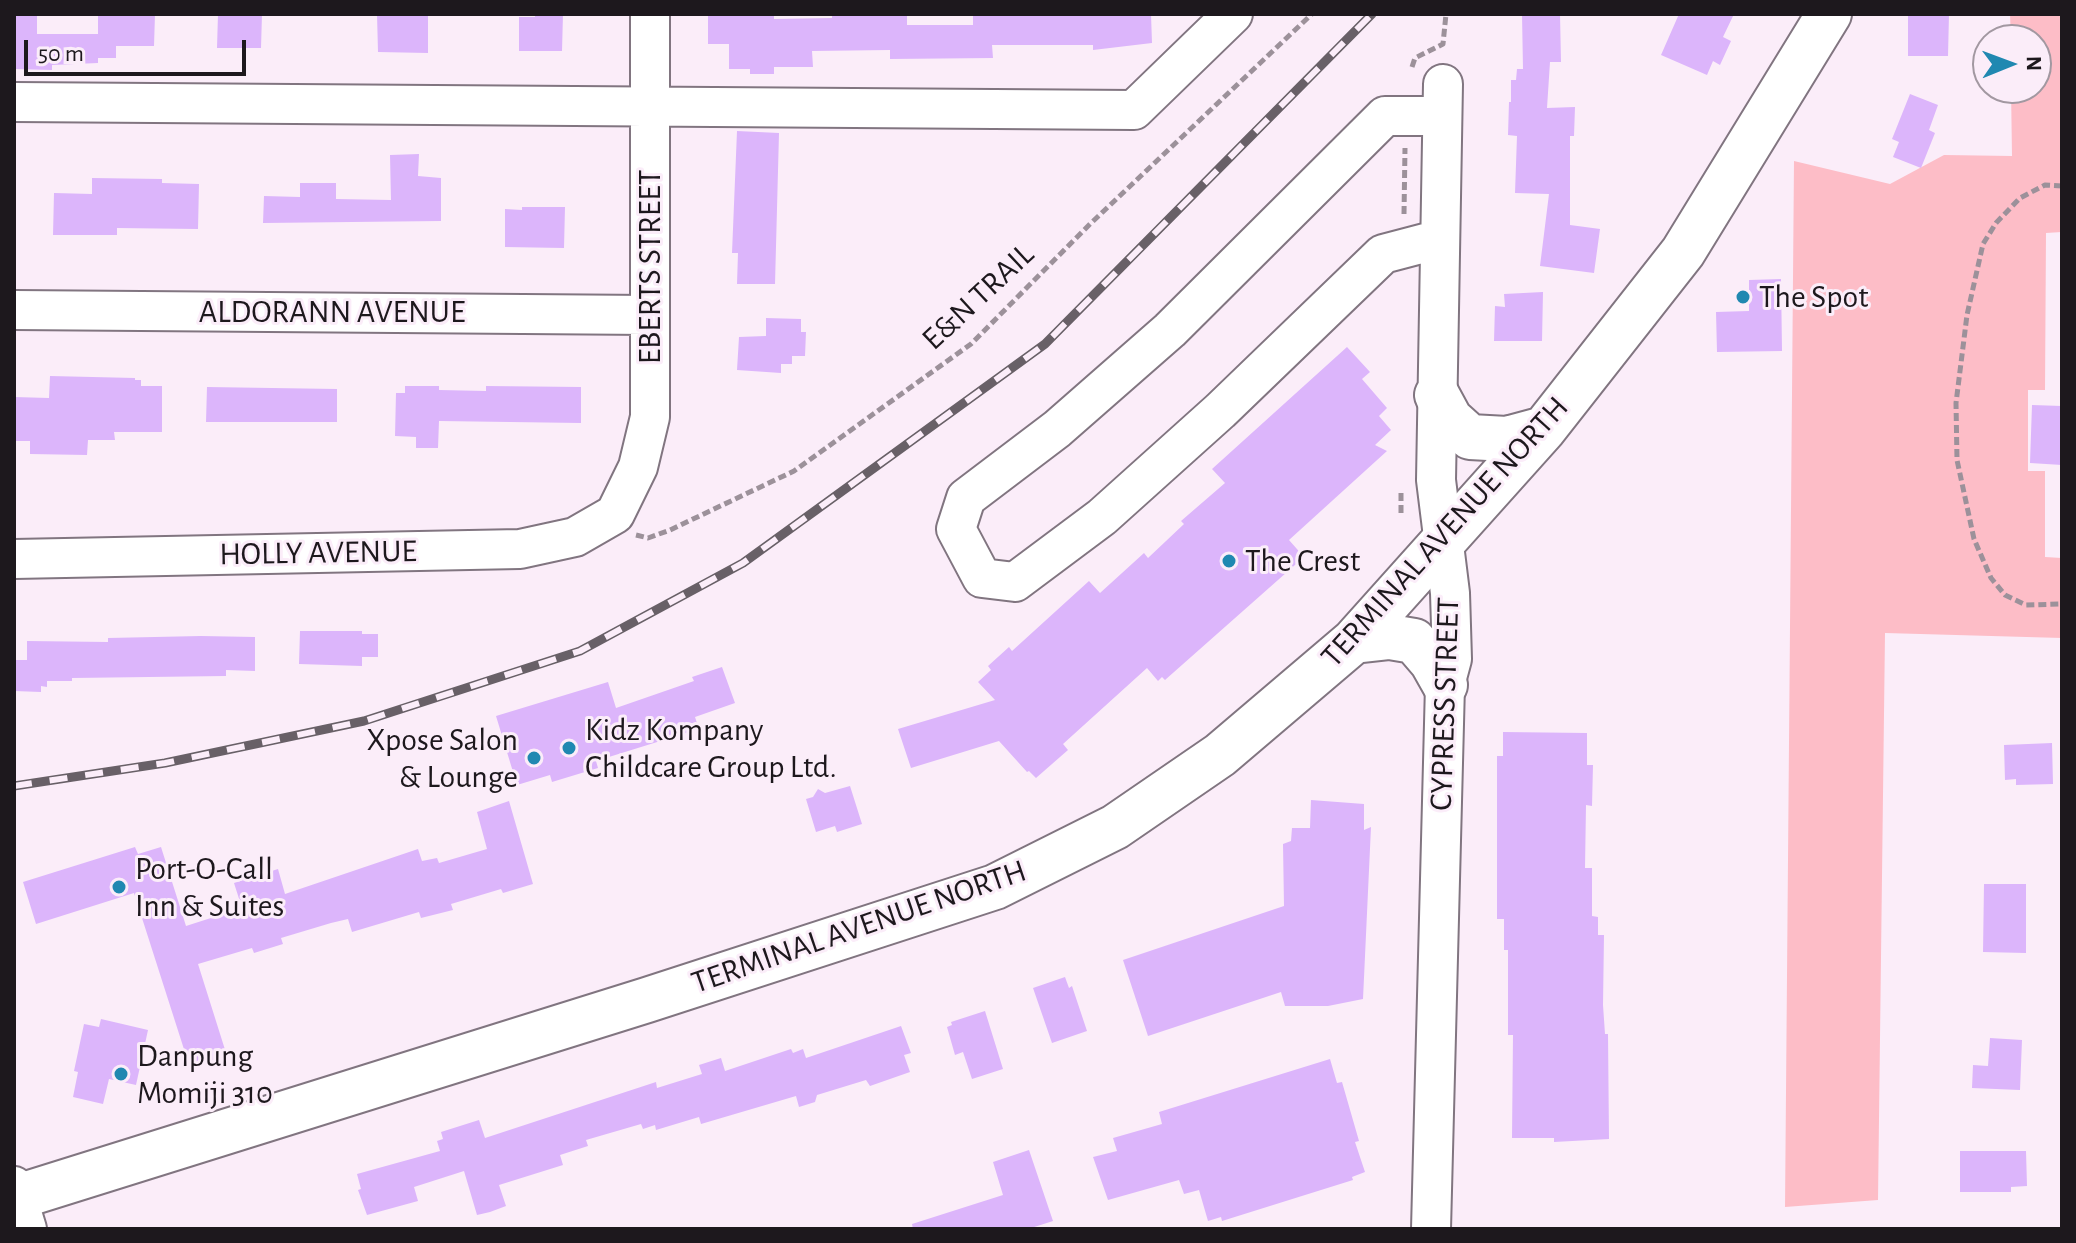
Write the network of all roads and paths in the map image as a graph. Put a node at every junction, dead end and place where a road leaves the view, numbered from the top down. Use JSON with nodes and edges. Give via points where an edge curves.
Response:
{"nodes":[{"id":1,"x":650,"y":14,"type":"edge"},
{"id":2,"x":1233,"y":14,"type":"edge"},
{"id":3,"x":1312,"y":14,"type":"edge"},
{"id":4,"x":1829,"y":14,"type":"edge"},
{"id":5,"x":14,"y":102,"type":"edge"},
{"id":6,"x":650,"y":106,"type":"junction"},
{"id":7,"x":2062,"y":186,"type":"edge"},
{"id":8,"x":1440,"y":239,"type":"junction"},
{"id":9,"x":14,"y":310,"type":"edge"},
{"id":10,"x":650,"y":315,"type":"junction"},
{"id":11,"x":1437,"y":395,"type":"junction"},
{"id":12,"x":1544,"y":429,"type":"junction"},
{"id":13,"x":622,"y":522,"type":"junction"},
{"id":14,"x":1444,"y":541,"type":"junction"},
{"id":15,"x":14,"y":559,"type":"edge"},
{"id":16,"x":2062,"y":604,"type":"edge"},
{"id":17,"x":1354,"y":641,"type":"junction"},
{"id":18,"x":1445,"y":685,"type":"junction"},
{"id":19,"x":18,"y":1202,"type":"edge"},
{"id":20,"x":1431,"y":1229,"type":"edge"}],
"edges":[{"from":1,"to":6,"type":"street","name":"EBERTS STREET"},
{"from":2,"to":6,"type":"street","via":[[1134,110]]},
{"from":3,"to":13,"type":"path","name":"E&N TRAIL","via":[[971,344],[794,471],[648,538],[640,538]]},
{"from":4,"to":12,"type":"main road","name":"TERMINAL AVENUE NORTH","via":[[1683,252]]},
{"from":5,"to":6,"type":"street"},
{"from":6,"to":10,"type":"street","name":"EBERTS STREET"},
{"from":7,"to":16,"type":"path","via":[[2045,185],[2020,198],[1983,244],[1956,403],[1957,460],[1974,539],[1991,578],[2005,595],[2026,605]]},
{"from":8,"to":8,"type":"street","name":"CYPRESS STREET","via":[[1443,100],[1385,116],[1170,330],[1057,429],[966,498],[956,529],[982,578],[1015,582],[1126,496],[1383,254]]},
{"from":8,"to":11,"type":"street","name":"CYPRESS STREET"},
{"from":9,"to":10,"type":"street","name":"ALDORANN AVENUE"},
{"from":10,"to":13,"type":"street","name":"EBERTS STREET","via":[[650,417]]},
{"from":11,"to":12,"type":"main road","via":[[1450,419],[1470,437],[1507,439]]},
{"from":11,"to":14,"type":"street","name":"CYPRESS STREET","via":[[1436,480]]},
{"from":12,"to":14,"type":"main road","name":"TERMINAL AVENUE NORTH"},
{"from":13,"to":15,"type":"street","name":"HOLLY AVENUE","via":[[520,549]]},
{"from":14,"to":17,"type":"main road","name":"TERMINAL AVENUE NORTH"},
{"from":14,"to":18,"type":"street","name":"CYPRESS STREET","via":[[1452,645]]},
{"from":17,"to":18,"type":"main road","via":[[1414,641]]},
{"from":17,"to":19,"type":"main road","name":"TERMINAL AVENUE NORTH","via":[[1220,755],[1115,827],[995,887]]},
{"from":18,"to":20,"type":"street","name":"CYPRESS STREET"}]}
